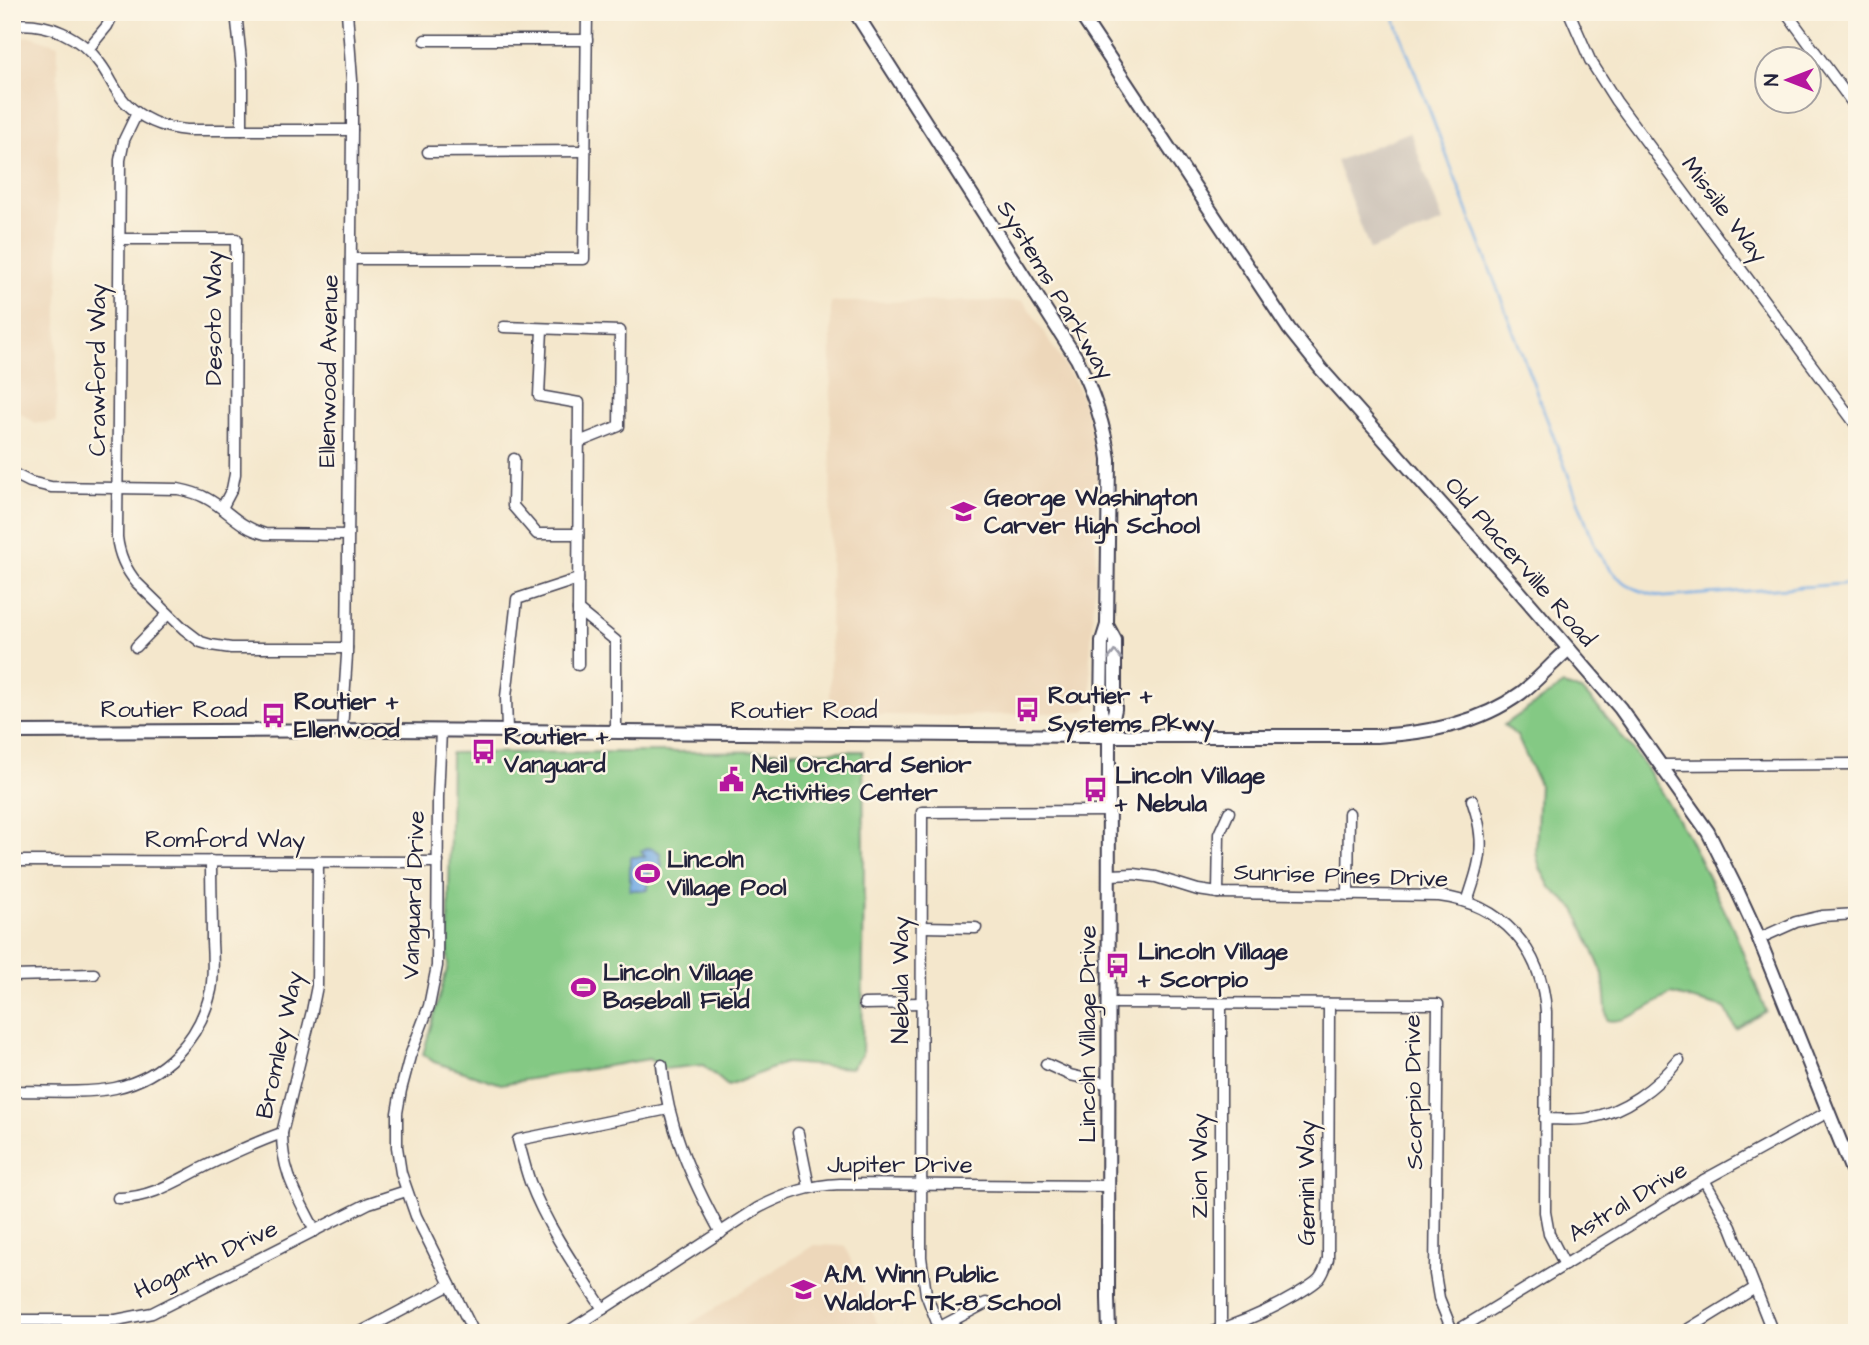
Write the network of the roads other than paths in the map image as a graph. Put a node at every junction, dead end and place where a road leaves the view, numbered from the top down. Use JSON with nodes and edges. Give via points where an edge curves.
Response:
{"nodes":[{"id":1,"x":114,"y":12,"type":"edge"},
{"id":2,"x":236,"y":12,"type":"edge"},
{"id":3,"x":347,"y":12,"type":"edge"},
{"id":4,"x":587,"y":12,"type":"edge"},
{"id":5,"x":855,"y":12,"type":"edge"},
{"id":6,"x":1079,"y":12,"type":"edge"},
{"id":7,"x":1569,"y":12,"type":"edge"},
{"id":8,"x":1786,"y":12,"type":"edge"},
{"id":9,"x":12,"y":25,"type":"edge"},
{"id":10,"x":425,"y":40,"type":"dead end"},
{"id":11,"x":587,"y":40,"type":"junction"},
{"id":12,"x":88,"y":49,"type":"junction"},
{"id":13,"x":1857,"y":109,"type":"edge"},
{"id":14,"x":137,"y":113,"type":"junction"},
{"id":15,"x":242,"y":130,"type":"junction"},
{"id":16,"x":352,"y":130,"type":"junction"},
{"id":17,"x":586,"y":151,"type":"junction"},
{"id":18,"x":428,"y":152,"type":"dead end"},
{"id":19,"x":120,"y":239,"type":"junction"},
{"id":20,"x":351,"y":259,"type":"junction"},
{"id":21,"x":504,"y":327,"type":"dead end"},
{"id":22,"x":542,"y":329,"type":"junction"},
{"id":23,"x":1857,"y":426,"type":"edge"},
{"id":24,"x":579,"y":442,"type":"junction"},
{"id":25,"x":514,"y":459,"type":"dead end"},
{"id":26,"x":12,"y":473,"type":"edge"},
{"id":27,"x":118,"y":488,"type":"junction"},
{"id":28,"x":222,"y":508,"type":"junction"},
{"id":29,"x":578,"y":534,"type":"junction"},
{"id":30,"x":348,"y":535,"type":"junction"},
{"id":31,"x":578,"y":579,"type":"junction"},
{"id":32,"x":578,"y":610,"type":"junction"},
{"id":33,"x":168,"y":614,"type":"junction"},
{"id":34,"x":136,"y":647,"type":"dead end"},
{"id":35,"x":347,"y":648,"type":"junction"},
{"id":36,"x":1569,"y":649,"type":"junction"},
{"id":37,"x":578,"y":665,"type":"dead end"},
{"id":38,"x":342,"y":730,"type":"junction"},
{"id":39,"x":441,"y":731,"type":"junction"},
{"id":40,"x":507,"y":731,"type":"junction"},
{"id":41,"x":616,"y":731,"type":"junction"},
{"id":42,"x":12,"y":732,"type":"edge"},
{"id":43,"x":1109,"y":736,"type":"junction"},
{"id":44,"x":1857,"y":764,"type":"edge"},
{"id":45,"x":1662,"y":765,"type":"junction"},
{"id":46,"x":1472,"y":800,"type":"dead end"},
{"id":47,"x":1109,"y":811,"type":"junction"},
{"id":48,"x":1229,"y":812,"type":"dead end"},
{"id":49,"x":1349,"y":813,"type":"dead end"},
{"id":50,"x":12,"y":861,"type":"edge"},
{"id":51,"x":211,"y":861,"type":"junction"},
{"id":52,"x":318,"y":861,"type":"junction"},
{"id":53,"x":438,"y":862,"type":"junction"},
{"id":54,"x":1110,"y":875,"type":"junction"},
{"id":55,"x":1218,"y":893,"type":"junction"},
{"id":56,"x":1348,"y":895,"type":"junction"},
{"id":57,"x":1467,"y":902,"type":"junction"},
{"id":58,"x":1857,"y":914,"type":"edge"},
{"id":59,"x":923,"y":927,"type":"junction"},
{"id":60,"x":976,"y":928,"type":"dead end"},
{"id":61,"x":1758,"y":939,"type":"junction"},
{"id":62,"x":94,"y":974,"type":"dead end"},
{"id":63,"x":12,"y":976,"type":"edge"},
{"id":64,"x":922,"y":1003,"type":"junction"},
{"id":65,"x":1109,"y":1003,"type":"junction"},
{"id":66,"x":1221,"y":1003,"type":"junction"},
{"id":67,"x":864,"y":1004,"type":"dead end"},
{"id":68,"x":1329,"y":1004,"type":"junction"},
{"id":69,"x":1679,"y":1060,"type":"dead end"},
{"id":70,"x":1046,"y":1064,"type":"dead end"},
{"id":71,"x":662,"y":1065,"type":"dead end"},
{"id":72,"x":1109,"y":1084,"type":"junction"},
{"id":73,"x":12,"y":1091,"type":"edge"},
{"id":74,"x":668,"y":1109,"type":"junction"},
{"id":75,"x":1828,"y":1112,"type":"junction"},
{"id":76,"x":1545,"y":1119,"type":"junction"},
{"id":77,"x":282,"y":1133,"type":"junction"},
{"id":78,"x":799,"y":1133,"type":"dead end"},
{"id":79,"x":1704,"y":1180,"type":"junction"},
{"id":80,"x":1857,"y":1182,"type":"edge"},
{"id":81,"x":922,"y":1185,"type":"junction"},
{"id":82,"x":1108,"y":1186,"type":"junction"},
{"id":83,"x":809,"y":1187,"type":"junction"},
{"id":84,"x":406,"y":1191,"type":"junction"},
{"id":85,"x":118,"y":1198,"type":"dead end"},
{"id":86,"x":315,"y":1231,"type":"junction"},
{"id":87,"x":721,"y":1233,"type":"junction"},
{"id":88,"x":1565,"y":1265,"type":"junction"},
{"id":89,"x":450,"y":1286,"type":"junction"},
{"id":90,"x":1755,"y":1288,"type":"junction"},
{"id":91,"x":986,"y":1303,"type":"dead end"},
{"id":92,"x":603,"y":1309,"type":"junction"},
{"id":93,"x":12,"y":1320,"type":"edge"},
{"id":94,"x":105,"y":1321,"type":"junction"},
{"id":95,"x":1221,"y":1329,"type":"junction"},
{"id":96,"x":940,"y":1330,"type":"edge"},
{"id":97,"x":105,"y":1333,"type":"edge"},
{"id":98,"x":359,"y":1333,"type":"edge"},
{"id":99,"x":474,"y":1333,"type":"edge"},
{"id":100,"x":566,"y":1333,"type":"edge"},
{"id":101,"x":1109,"y":1333,"type":"edge"},
{"id":102,"x":1209,"y":1333,"type":"edge"},
{"id":103,"x":1453,"y":1333,"type":"edge"},
{"id":104,"x":1682,"y":1333,"type":"edge"},
{"id":105,"x":1773,"y":1333,"type":"edge"}],
"edges":[{"from":1,"to":12,"type":"street"},
{"from":2,"to":15,"type":"street"},
{"from":3,"to":16,"type":"street","name":"Ellenwood Avenue"},
{"from":4,"to":11,"type":"street"},
{"from":5,"to":43,"type":"street","name":"Systems Parkway","via":[[1034,290],[1093,393],[1109,459],[1107,625],[1101,641],[1101,712]]},
{"from":6,"to":36,"type":"street","name":"Old Placerville Road","via":[[1289,329]]},
{"from":7,"to":23,"type":"street","name":"Missile Way","via":[[1590,60],[1616,101]]},
{"from":8,"to":13,"type":"street"},
{"from":9,"to":12,"type":"street","via":[[53,29]]},
{"from":10,"to":11,"type":"street"},
{"from":11,"to":17,"type":"street"},
{"from":12,"to":14,"type":"street"},
{"from":14,"to":15,"type":"street","via":[[177,129]]},
{"from":14,"to":19,"type":"street","name":"Crawford Way","via":[[121,150]]},
{"from":15,"to":16,"type":"street"},
{"from":16,"to":20,"type":"street","name":"Ellenwood Avenue"},
{"from":17,"to":18,"type":"street"},
{"from":17,"to":20,"type":"street","via":[[584,259]]},
{"from":19,"to":27,"type":"street","name":"Crawford Way"},
{"from":19,"to":28,"type":"street","name":"Desoto Way","via":[[236,239],[235,474]]},
{"from":20,"to":30,"type":"street","name":"Ellenwood Avenue"},
{"from":21,"to":22,"type":"street"},
{"from":22,"to":24,"type":"street","via":[[538,396],[579,403]]},
{"from":22,"to":24,"type":"street","via":[[620,331],[620,426]]},
{"from":24,"to":29,"type":"street"},
{"from":25,"to":29,"type":"street","via":[[513,506],[537,534]]},
{"from":26,"to":27,"type":"street","via":[[51,487]]},
{"from":27,"to":28,"type":"street","via":[[178,489]]},
{"from":27,"to":33,"type":"street","name":"Crawford Way","via":[[121,557],[130,575]]},
{"from":28,"to":30,"type":"street","via":[[237,522],[265,534]]},
{"from":29,"to":31,"type":"street"},
{"from":30,"to":35,"type":"street","name":"Ellenwood Avenue"},
{"from":31,"to":32,"type":"street"},
{"from":31,"to":40,"type":"street","via":[[517,599],[506,697]]},
{"from":32,"to":37,"type":"street"},
{"from":32,"to":41,"type":"street","via":[[616,640]]},
{"from":33,"to":34,"type":"street"},
{"from":33,"to":35,"type":"street","name":"Crawford Way","via":[[192,636],[221,648]]},
{"from":35,"to":38,"type":"street","name":"Ellenwood Avenue"},
{"from":36,"to":43,"type":"street","name":"Routier Road","via":[[1501,706],[1434,730],[1377,736]]},
{"from":36,"to":45,"type":"street","name":"Old Placerville Road"},
{"from":38,"to":39,"type":"street","name":"Routier Road"},
{"from":38,"to":42,"type":"street","name":"Routier Road"},
{"from":39,"to":40,"type":"street","name":"Routier Road"},
{"from":39,"to":53,"type":"street","name":"Vanguard Drive"},
{"from":40,"to":41,"type":"street","name":"Routier Road"},
{"from":41,"to":43,"type":"street","name":"Routier Road"},
{"from":43,"to":47,"type":"street","name":"Lincoln Village Drive"},
{"from":44,"to":45,"type":"street"},
{"from":45,"to":61,"type":"street","name":"Old Placerville Road","via":[[1707,832]]},
{"from":46,"to":57,"type":"street","via":[[1482,846]]},
{"from":47,"to":54,"type":"street","name":"Lincoln Village Drive"},
{"from":47,"to":59,"type":"street","name":"Nebula Way","via":[[922,812]]},
{"from":48,"to":55,"type":"street","via":[[1219,834]]},
{"from":49,"to":56,"type":"street"},
{"from":50,"to":51,"type":"street","name":"Romford Way"},
{"from":51,"to":52,"type":"street","name":"Romford Way"},
{"from":51,"to":73,"type":"street","via":[[211,989],[202,1019],[185,1046],[134,1083],[92,1090]]},
{"from":52,"to":53,"type":"street","name":"Romford Way"},
{"from":52,"to":77,"type":"street","name":"Bromley Way","via":[[317,986]]},
{"from":53,"to":84,"type":"street","name":"Vanguard Drive","via":[[437,966],[397,1112],[397,1147]]},
{"from":54,"to":55,"type":"street","name":"Sunrise Pines Drive","via":[[1156,877]]},
{"from":54,"to":65,"type":"street","name":"Lincoln Village Drive"},
{"from":55,"to":56,"type":"street","name":"Sunrise Pines Drive"},
{"from":56,"to":57,"type":"street","name":"Sunrise Pines Drive","via":[[1439,896]]},
{"from":57,"to":76,"type":"street","name":"Sunrise Pines Drive","via":[[1510,929],[1530,953],[1538,972],[1546,1012]]},
{"from":58,"to":61,"type":"street","via":[[1796,922]]},
{"from":59,"to":60,"type":"street"},
{"from":59,"to":64,"type":"street","name":"Nebula Way"},
{"from":61,"to":75,"type":"street","name":"Old Placerville Road"},
{"from":62,"to":63,"type":"street"},
{"from":64,"to":67,"type":"street"},
{"from":64,"to":81,"type":"street","name":"Nebula Way"},
{"from":65,"to":66,"type":"street","name":"Scorpio Drive"},
{"from":65,"to":72,"type":"street","name":"Lincoln Village Drive"},
{"from":66,"to":68,"type":"street","name":"Scorpio Drive"},
{"from":66,"to":95,"type":"street","name":"Zion Way"},
{"from":68,"to":95,"type":"street","name":"Gemini Way","via":[[1325,1269],[1320,1278],[1284,1301]]},
{"from":68,"to":103,"type":"street","name":"Scorpio Drive","via":[[1438,1004],[1435,1274]]},
{"from":69,"to":76,"type":"street","via":[[1653,1087],[1610,1112],[1581,1119]]},
{"from":70,"to":72,"type":"street"},
{"from":71,"to":74,"type":"street"},
{"from":72,"to":82,"type":"street","name":"Lincoln Village Drive"},
{"from":74,"to":87,"type":"street","via":[[693,1178]]},
{"from":74,"to":92,"type":"street","via":[[518,1140],[543,1211]]},
{"from":75,"to":79,"type":"street","name":"Astral Drive"},
{"from":75,"to":80,"type":"street","name":"Old Placerville Road"},
{"from":76,"to":88,"type":"street","name":"Sunrise Pines Drive","via":[[1545,1212],[1553,1244]]},
{"from":77,"to":85,"type":"street","via":[[147,1195]]},
{"from":77,"to":86,"type":"street","name":"Bromley Way","via":[[288,1174]]},
{"from":78,"to":83,"type":"street"},
{"from":79,"to":88,"type":"street","name":"Astral Drive"},
{"from":79,"to":90,"type":"street","via":[[1726,1217]]},
{"from":81,"to":82,"type":"street","name":"Jupiter Drive"},
{"from":81,"to":83,"type":"street","name":"Jupiter Drive"},
{"from":81,"to":96,"type":"street","name":"Nebula Way","via":[[922,1269]]},
{"from":82,"to":101,"type":"street","name":"Lincoln Village Drive"},
{"from":83,"to":87,"type":"street","name":"Jupiter Drive","via":[[778,1198]]},
{"from":84,"to":86,"type":"street","name":"Hogarth Drive","via":[[369,1203]]},
{"from":84,"to":89,"type":"street","name":"Vanguard Drive"},
{"from":86,"to":94,"type":"street","name":"Hogarth Drive","via":[[163,1308]]},
{"from":87,"to":92,"type":"street","name":"Jupiter Drive"},
{"from":88,"to":103,"type":"street","name":"Astral Drive"},
{"from":89,"to":98,"type":"street"},
{"from":89,"to":99,"type":"street","name":"Vanguard Drive"},
{"from":90,"to":104,"type":"street"},
{"from":90,"to":105,"type":"street"},
{"from":91,"to":96,"type":"street"},
{"from":92,"to":100,"type":"street","name":"Jupiter Drive"},
{"from":93,"to":94,"type":"street","name":"Hogarth Drive"},
{"from":94,"to":97,"type":"street"},
{"from":95,"to":102,"type":"street","name":"Gemini Way"}]}
